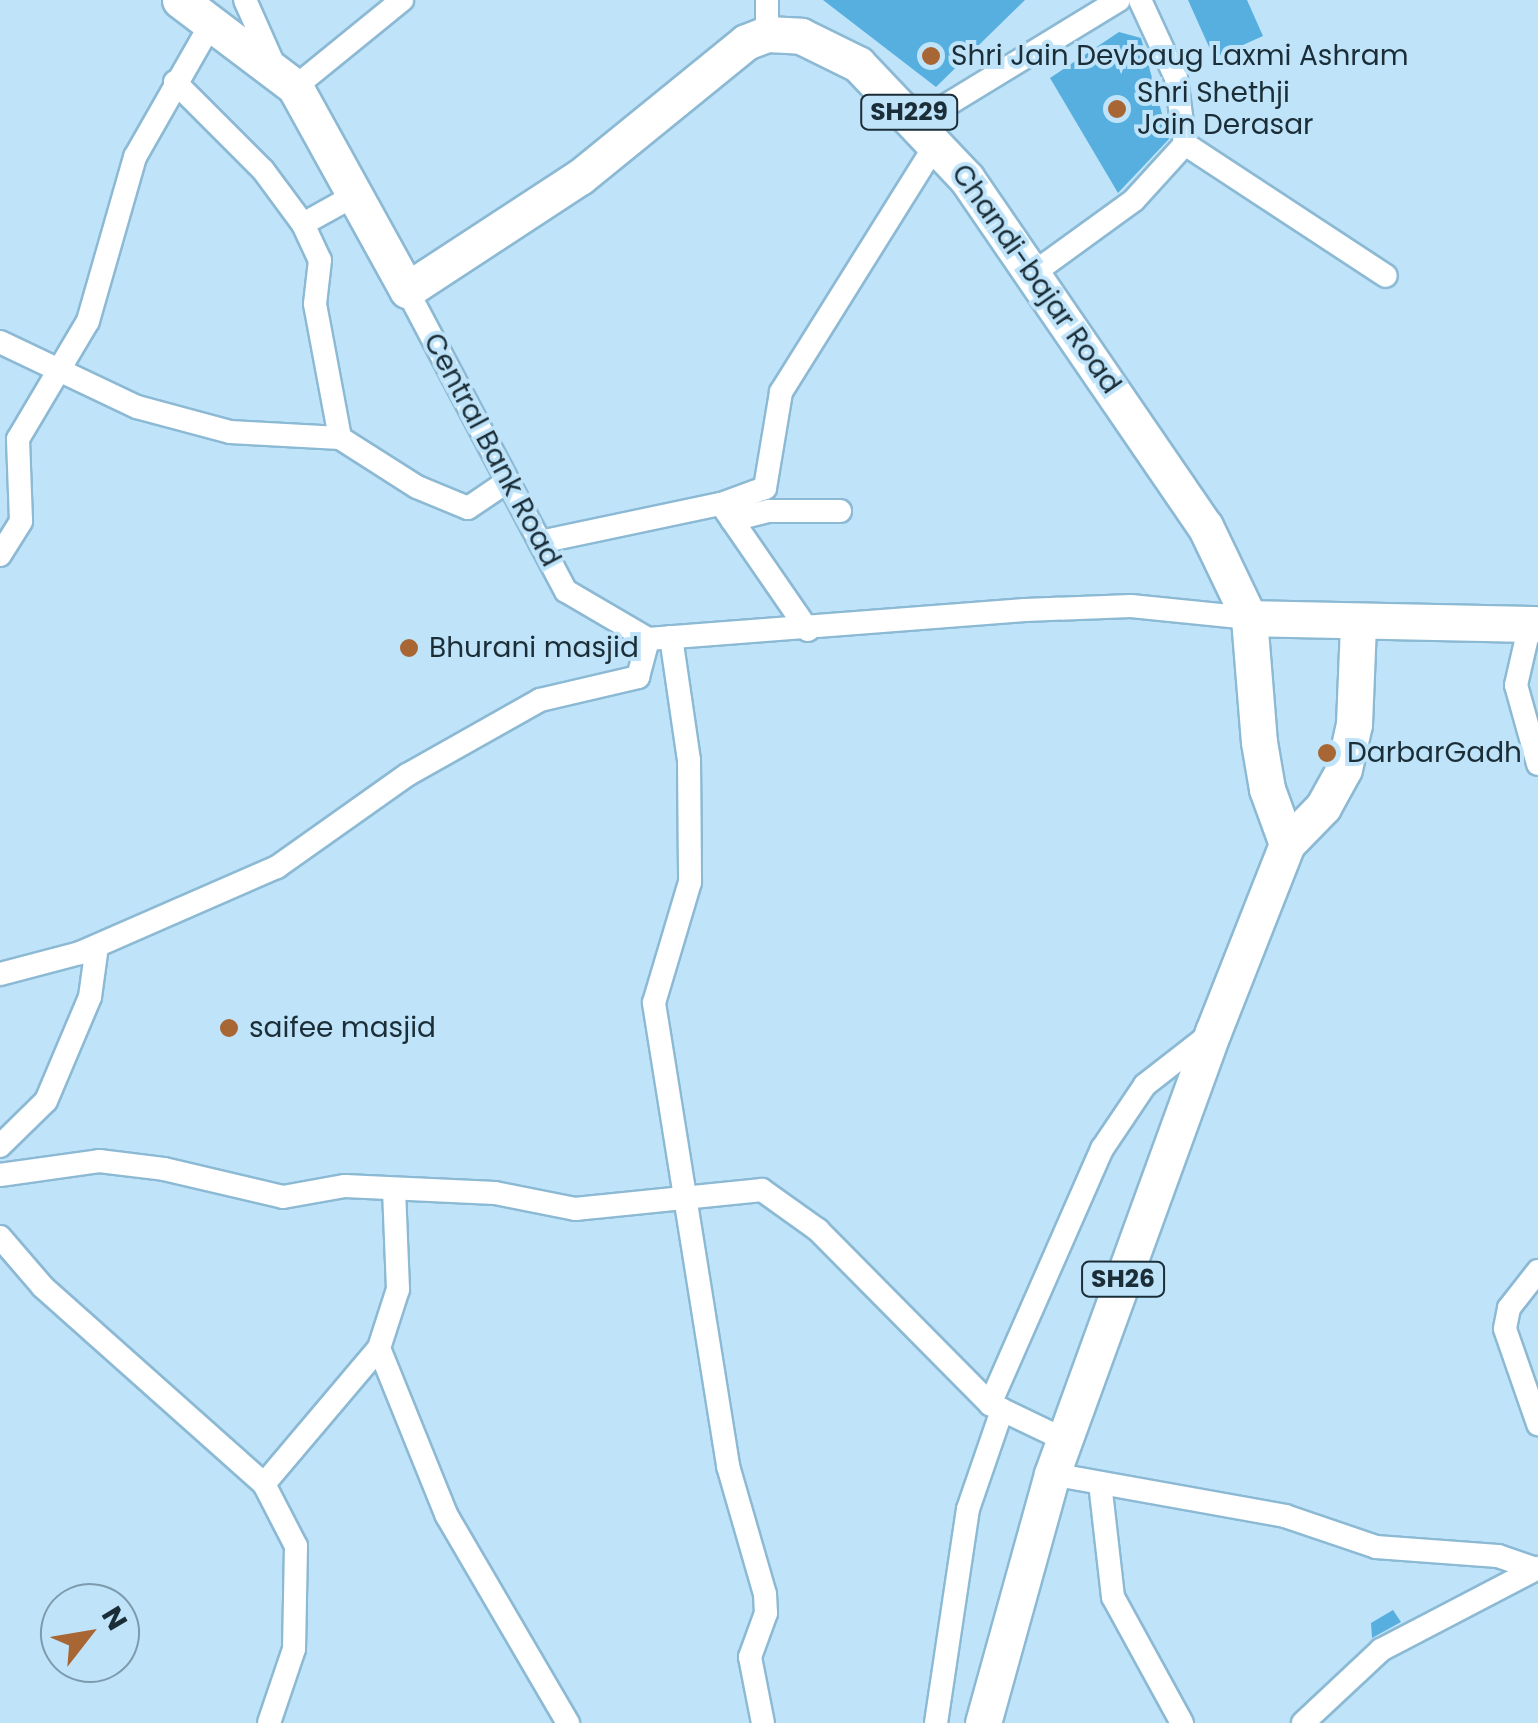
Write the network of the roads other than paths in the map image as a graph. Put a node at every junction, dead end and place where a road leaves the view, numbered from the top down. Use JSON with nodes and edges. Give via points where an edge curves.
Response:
{"nodes":[{"id":1,"x":180,"y":0,"type":"edge"},
{"id":2,"x":245,"y":0,"type":"edge"},
{"id":3,"x":402,"y":0,"type":"edge"},
{"id":4,"x":1119,"y":0,"type":"edge"},
{"id":5,"x":1140,"y":0,"type":"edge"},
{"id":6,"x":767,"y":17,"type":"edge"},
{"id":7,"x":212,"y":22,"type":"junction"},
{"id":8,"x":285,"y":77,"type":"junction"},
{"id":9,"x":175,"y":82,"type":"junction"},
{"id":10,"x":928,"y":132,"type":"junction"},
{"id":11,"x":1185,"y":144,"type":"junction"},
{"id":12,"x":355,"y":195,"type":"junction"},
{"id":13,"x":304,"y":224,"type":"junction"},
{"id":14,"x":1034,"y":272,"type":"junction"},
{"id":15,"x":1386,"y":276,"type":"dead end"},
{"id":16,"x":407,"y":290,"type":"junction"},
{"id":17,"x":0,"y":342,"type":"edge"},
{"id":18,"x":60,"y":370,"type":"junction"},
{"id":19,"x":340,"y":438,"type":"junction"},
{"id":20,"x":508,"y":482,"type":"junction"},
{"id":21,"x":840,"y":511,"type":"dead end"},
{"id":22,"x":726,"y":512,"type":"junction"},
{"id":23,"x":540,"y":542,"type":"junction"},
{"id":24,"x":0,"y":555,"type":"edge"},
{"id":25,"x":1250,"y":618,"type":"junction"},
{"id":26,"x":1358,"y":624,"type":"junction"},
{"id":27,"x":1534,"y":624,"type":"edge"},
{"id":28,"x":808,"y":630,"type":"junction"},
{"id":29,"x":660,"y":638,"type":"junction"},
{"id":30,"x":1538,"y":764,"type":"edge"},
{"id":31,"x":1287,"y":844,"type":"junction"},
{"id":32,"x":97,"y":946,"type":"junction"},
{"id":33,"x":0,"y":974,"type":"edge"},
{"id":34,"x":1213,"y":1032,"type":"junction"},
{"id":35,"x":0,"y":1146,"type":"edge"},
{"id":36,"x":0,"y":1175,"type":"edge"},
{"id":37,"x":394,"y":1190,"type":"junction"},
{"id":38,"x":683,"y":1200,"type":"junction"},
{"id":39,"x":0,"y":1237,"type":"edge"},
{"id":40,"x":1538,"y":1271,"type":"edge"},
{"id":41,"x":379,"y":1348,"type":"junction"},
{"id":42,"x":996,"y":1407,"type":"junction"},
{"id":43,"x":1538,"y":1424,"type":"edge"},
{"id":44,"x":1064,"y":1440,"type":"junction"},
{"id":45,"x":1052,"y":1474,"type":"junction"},
{"id":46,"x":1100,"y":1483,"type":"junction"},
{"id":47,"x":264,"y":1484,"type":"junction"},
{"id":48,"x":1537,"y":1568,"type":"edge"},
{"id":49,"x":269,"y":1723,"type":"edge"},
{"id":50,"x":568,"y":1723,"type":"edge"},
{"id":51,"x":763,"y":1723,"type":"edge"},
{"id":52,"x":936,"y":1723,"type":"edge"},
{"id":53,"x":984,"y":1723,"type":"edge"},
{"id":54,"x":1182,"y":1723,"type":"edge"},
{"id":55,"x":1303,"y":1723,"type":"edge"}],
"edges":[{"from":1,"to":7,"type":"main road","name":"Central Bank Road"},
{"from":2,"to":8,"type":"street"},
{"from":3,"to":8,"type":"street"},
{"from":4,"to":10,"type":"street"},
{"from":5,"to":11,"type":"street","via":[[1176,78]]},
{"from":6,"to":10,"type":"main road","name":"Chandi-bajar Road","number":"SH229","via":[[858,64]]},
{"from":6,"to":16,"type":"main road","name":"Chandi-bajar Road","number":"SH229","via":[[580,177]]},
{"from":7,"to":8,"type":"main road","name":"Central Bank Road"},
{"from":7,"to":9,"type":"street"},
{"from":8,"to":12,"type":"main road","name":"Central Bank Road"},
{"from":9,"to":13,"type":"street","via":[[263,170]]},
{"from":9,"to":18,"type":"street","via":[[136,156],[88,320]]},
{"from":10,"to":14,"type":"main road","name":"Chandi-bajar Road","number":"SH229"},
{"from":10,"to":22,"type":"street","via":[[781,392],[765,488]]},
{"from":11,"to":14,"type":"street","via":[[1134,200]]},
{"from":11,"to":15,"type":"street"},
{"from":12,"to":13,"type":"street"},
{"from":12,"to":16,"type":"main road","name":"Central Bank Road"},
{"from":13,"to":19,"type":"street","via":[[320,260],[315,304]]},
{"from":14,"to":25,"type":"main road","name":"Chandi-bajar Road","number":"SH229","via":[[1205,526]]},
{"from":16,"to":20,"type":"street","name":"Central Bank Road"},
{"from":17,"to":18,"type":"street"},
{"from":18,"to":19,"type":"street","via":[[137,407],[230,432]]},
{"from":18,"to":24,"type":"street","via":[[18,439],[21,520]]},
{"from":19,"to":20,"type":"street","via":[[418,487],[468,508]]},
{"from":20,"to":23,"type":"street","name":"Central Bank Road"},
{"from":21,"to":22,"type":"street"},
{"from":22,"to":23,"type":"street"},
{"from":22,"to":28,"type":"street"},
{"from":23,"to":29,"type":"street","name":"Central Bank Road","via":[[566,591]]},
{"from":25,"to":26,"type":"main road"},
{"from":25,"to":28,"type":"street","via":[[1131,606]]},
{"from":25,"to":31,"type":"main road","via":[[1258,742],[1266,790]]},
{"from":26,"to":27,"type":"main road"},
{"from":26,"to":31,"type":"main road","number":"SH26","via":[[1354,724],[1344,768],[1322,807]]},
{"from":27,"to":30,"type":"street","via":[[1516,685]]},
{"from":28,"to":29,"type":"street"},
{"from":29,"to":32,"type":"street","via":[[638,677],[540,700],[407,775],[277,867]]},
{"from":29,"to":38,"type":"street","via":[[688,760],[690,882],[654,1002]]},
{"from":31,"to":34,"type":"main road","number":"SH26"},
{"from":32,"to":33,"type":"street"},
{"from":32,"to":35,"type":"street","via":[[90,997],[46,1101]]},
{"from":34,"to":42,"type":"street","via":[[1145,1085],[1112,1133]]},
{"from":34,"to":44,"type":"main road","number":"SH26"},
{"from":36,"to":37,"type":"street","via":[[99,1161],[164,1168],[283,1197],[345,1186]]},
{"from":37,"to":38,"type":"street","via":[[495,1193],[574,1210]]},
{"from":37,"to":41,"type":"street","via":[[398,1289]]},
{"from":38,"to":42,"type":"street","via":[[744,1190],[776,1196]]},
{"from":38,"to":51,"type":"street","via":[[728,1466],[766,1594],[750,1657]]},
{"from":39,"to":47,"type":"street","via":[[43,1288]]},
{"from":40,"to":43,"type":"street","via":[[1506,1317],[1514,1370]]},
{"from":41,"to":47,"type":"street"},
{"from":41,"to":50,"type":"street","via":[[447,1516]]},
{"from":42,"to":44,"type":"street"},
{"from":42,"to":52,"type":"street","via":[[968,1509]]},
{"from":44,"to":45,"type":"main road","number":"SH26"},
{"from":45,"to":46,"type":"street"},
{"from":45,"to":53,"type":"main road","number":"SH26"},
{"from":46,"to":48,"type":"street","via":[[1284,1516],[1376,1547],[1498,1556]]},
{"from":46,"to":54,"type":"street","via":[[1113,1597]]},
{"from":47,"to":49,"type":"street","via":[[296,1546],[294,1649]]},
{"from":48,"to":55,"type":"street","via":[[1381,1650]]}]}
